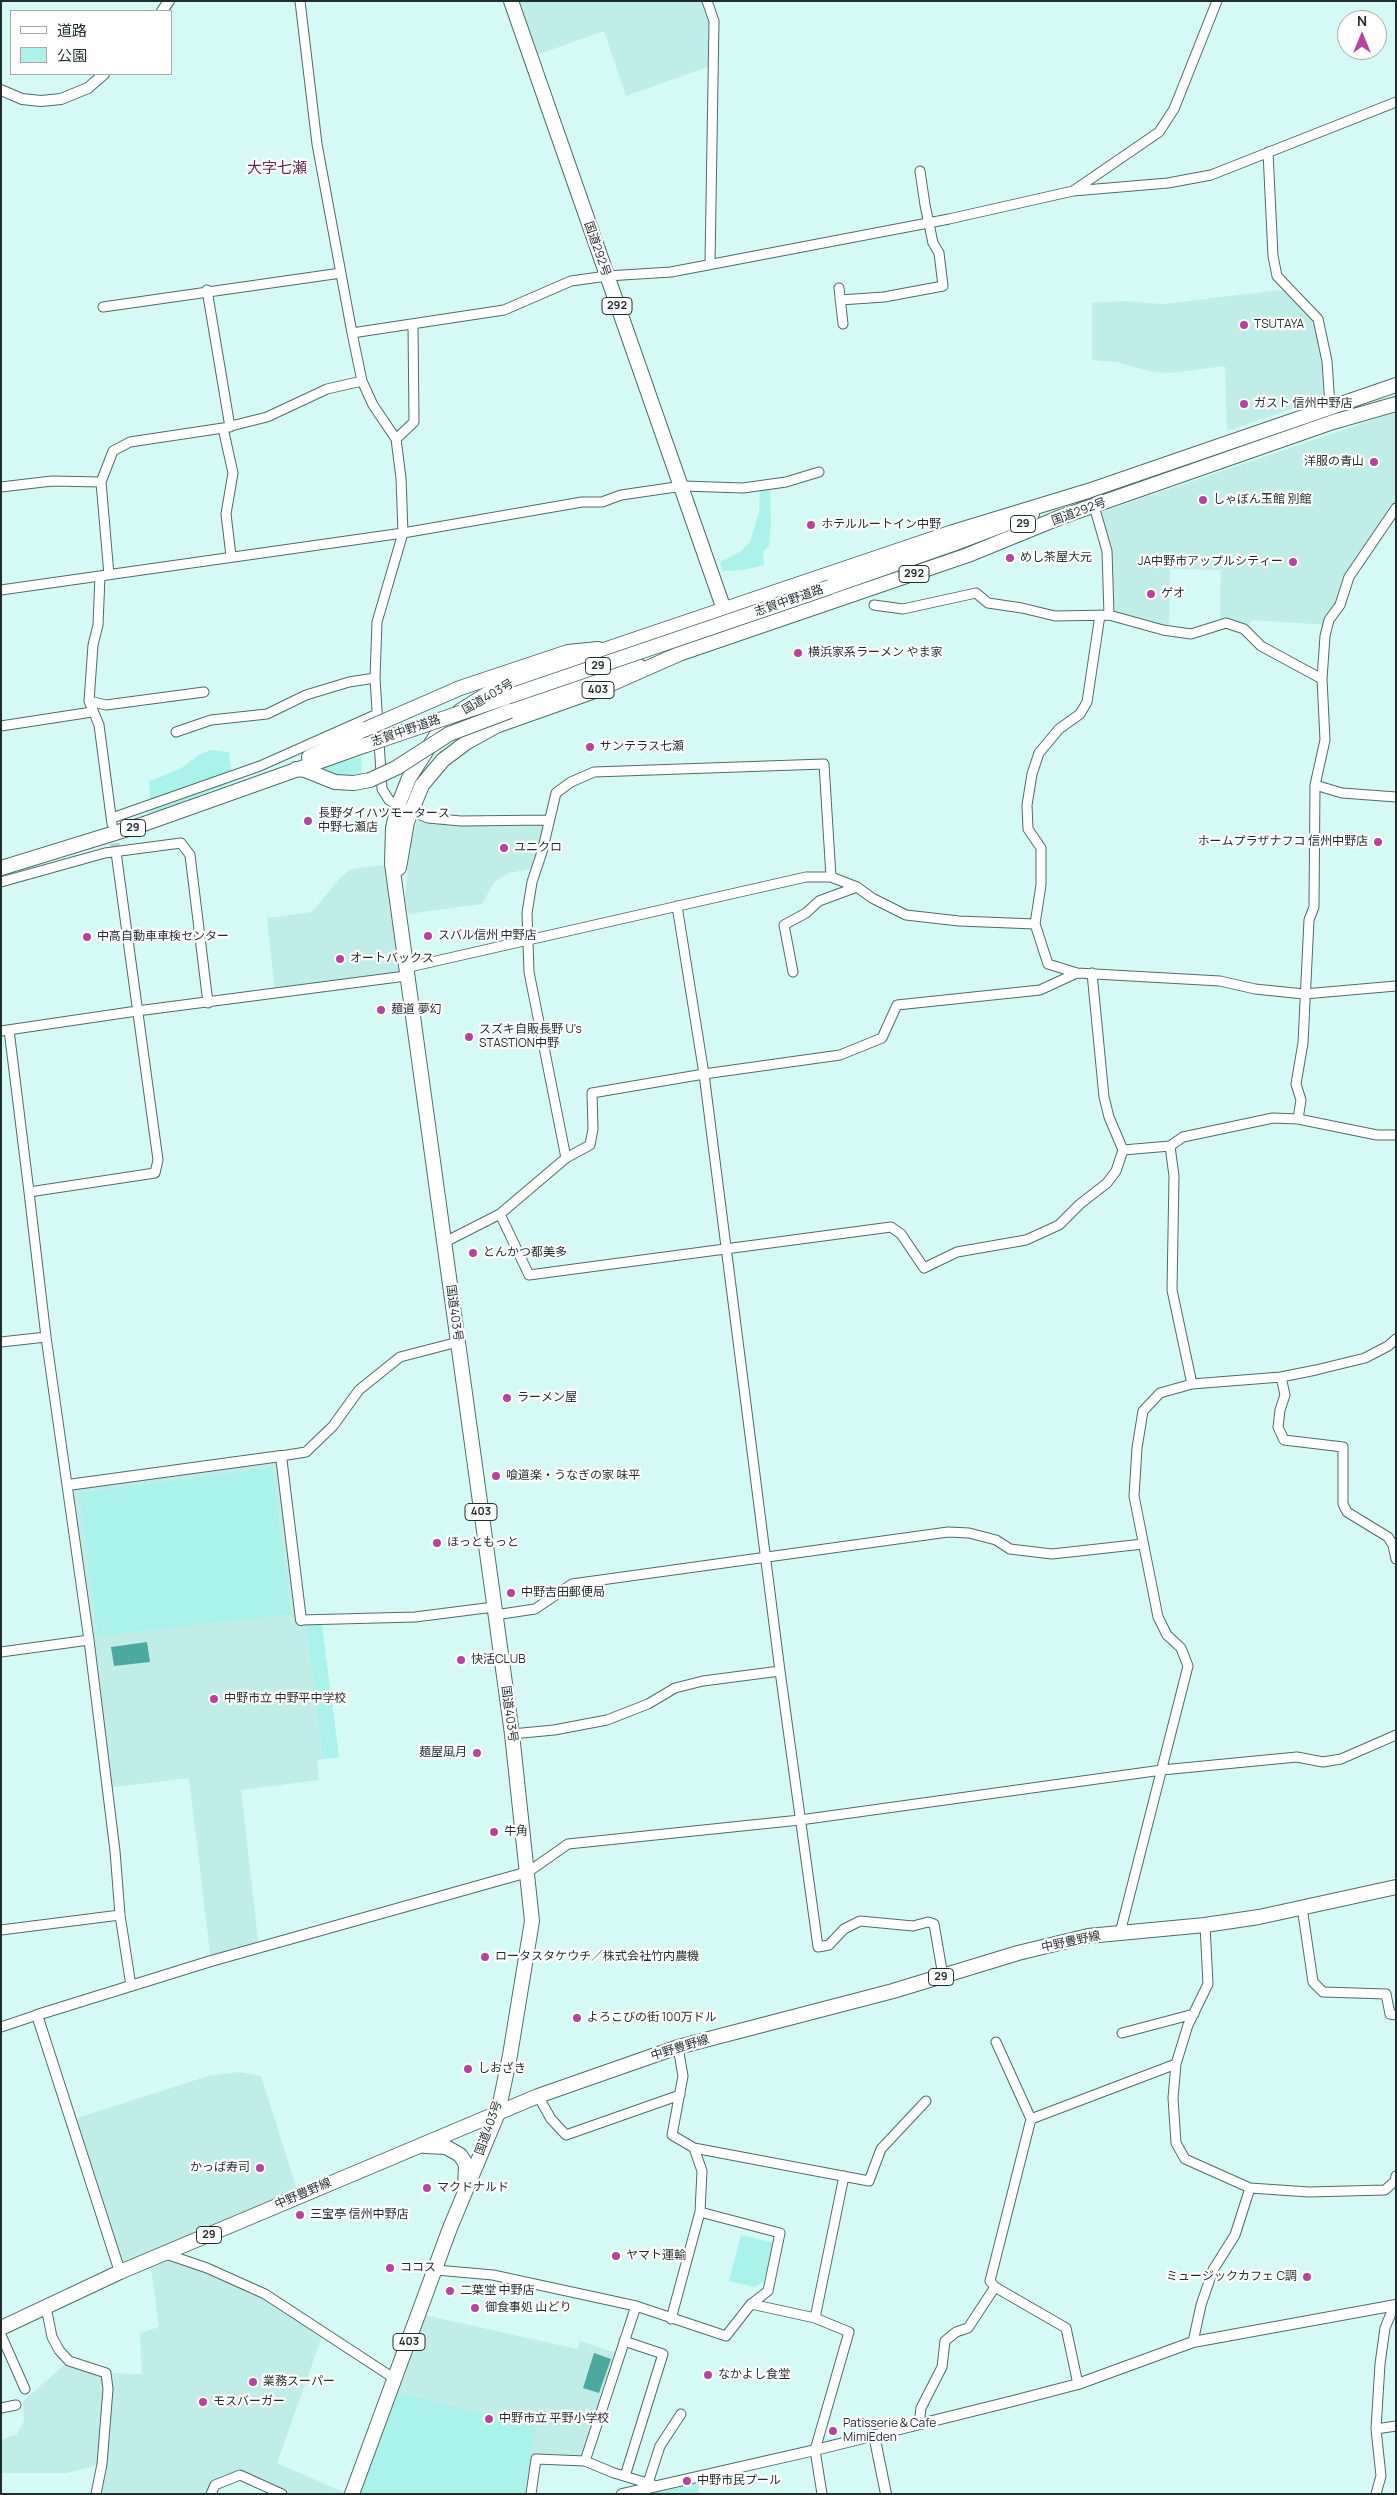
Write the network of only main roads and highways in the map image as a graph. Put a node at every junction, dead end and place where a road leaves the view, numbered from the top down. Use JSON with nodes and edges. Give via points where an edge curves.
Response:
{"nodes":[{"id":1,"x":511,"y":1,"type":"edge"},
{"id":2,"x":1396,"y":385,"type":"edge"},
{"id":3,"x":1396,"y":404,"type":"edge"},
{"id":4,"x":1088,"y":491,"type":"junction"},
{"id":5,"x":1094,"y":506,"type":"junction"},
{"id":6,"x":953,"y":544,"type":"junction"},
{"id":7,"x":724,"y":610,"type":"junction"},
{"id":8,"x":733,"y":636,"type":"junction"},
{"id":9,"x":606,"y":649,"type":"junction"},
{"id":10,"x":679,"y":654,"type":"junction"},
{"id":11,"x":443,"y":728,"type":"junction"},
{"id":12,"x":464,"y":744,"type":"junction"},
{"id":13,"x":296,"y":769,"type":"junction"},
{"id":14,"x":262,"y":781,"type":"junction"},
{"id":15,"x":404,"y":809,"type":"junction"},
{"id":16,"x":1,"y":868,"type":"edge"},
{"id":17,"x":1396,"y":1887,"type":"edge"},
{"id":18,"x":498,"y":2113,"type":"junction"},
{"id":19,"x":419,"y":2147,"type":"junction"},
{"id":20,"x":465,"y":2190,"type":"junction"},
{"id":21,"x":1,"y":2328,"type":"edge"},
{"id":22,"x":352,"y":2494,"type":"edge"}],
"edges":[{"from":1,"to":7,"type":"main road","name":"国道292号","number":"292"},
{"from":2,"to":4,"type":"main road","name":"国道292号","number":"292"},
{"from":3,"to":5,"type":"main road","name":"国道292号","number":"292","via":[[1333,422]]},
{"from":4,"to":6,"type":"main road","number":"29"},
{"from":4,"to":7,"type":"main road","name":"国道292号","number":"292","via":[[950,533]]},
{"from":5,"to":6,"type":"main road","number":"29"},
{"from":5,"to":8,"type":"main road","name":"国道292号","number":"292","via":[[968,555]]},
{"from":6,"to":13,"type":"main road","name":"志賀中野道路","number":"29","bridge":true},
{"from":7,"to":8,"type":"main road","name":"国道292号","number":"292"},
{"from":7,"to":9,"type":"main road","name":"国道403号","number":"403"},
{"from":8,"to":10,"type":"main road","name":"国道403号","number":"403"},
{"from":9,"to":11,"type":"main road","name":"国道403号","number":"403","via":[[495,689],[460,711]]},
{"from":9,"to":14,"type":"main road","number":"29","bridge":true,"via":[[568,652],[460,688],[366,729]]},
{"from":10,"to":12,"type":"main road","name":"国道403号","number":"403","via":[[595,691],[496,726]]},
{"from":10,"to":13,"type":"main road","number":"29","bridge":true,"via":[[449,734],[396,768],[370,780],[354,784],[335,782]]},
{"from":11,"to":12,"type":"main road"},
{"from":11,"to":15,"type":"main road","name":"国道403号","number":"403","via":[[417,763]]},
{"from":12,"to":15,"type":"main road","name":"国道403号","number":"403","via":[[432,772]]},
{"from":13,"to":14,"type":"main road","name":"志賀中野道路","number":"29"},
{"from":14,"to":16,"type":"main road","name":"志賀中野道路","number":"29","via":[[132,828]]},
{"from":15,"to":18,"type":"main road","name":"国道403号","number":"403","via":[[393,828],[391,853],[512,1734],[532,1921]]},
{"from":17,"to":18,"type":"main road","name":"中野豊野線","number":"29","via":[[1259,1917],[1088,1936],[1018,1953],[678,2047]]},
{"from":18,"to":19,"type":"main road","name":"中野豊野線","number":"29"},
{"from":18,"to":20,"type":"main road","name":"国道403号","number":"403"},
{"from":19,"to":20,"type":"main road","via":[[437,2146],[460,2155],[466,2164]]},
{"from":19,"to":21,"type":"main road","name":"中野豊野線","number":"29","via":[[120,2272]]},
{"from":20,"to":22,"type":"main road","name":"国道403号","number":"403"}]}
